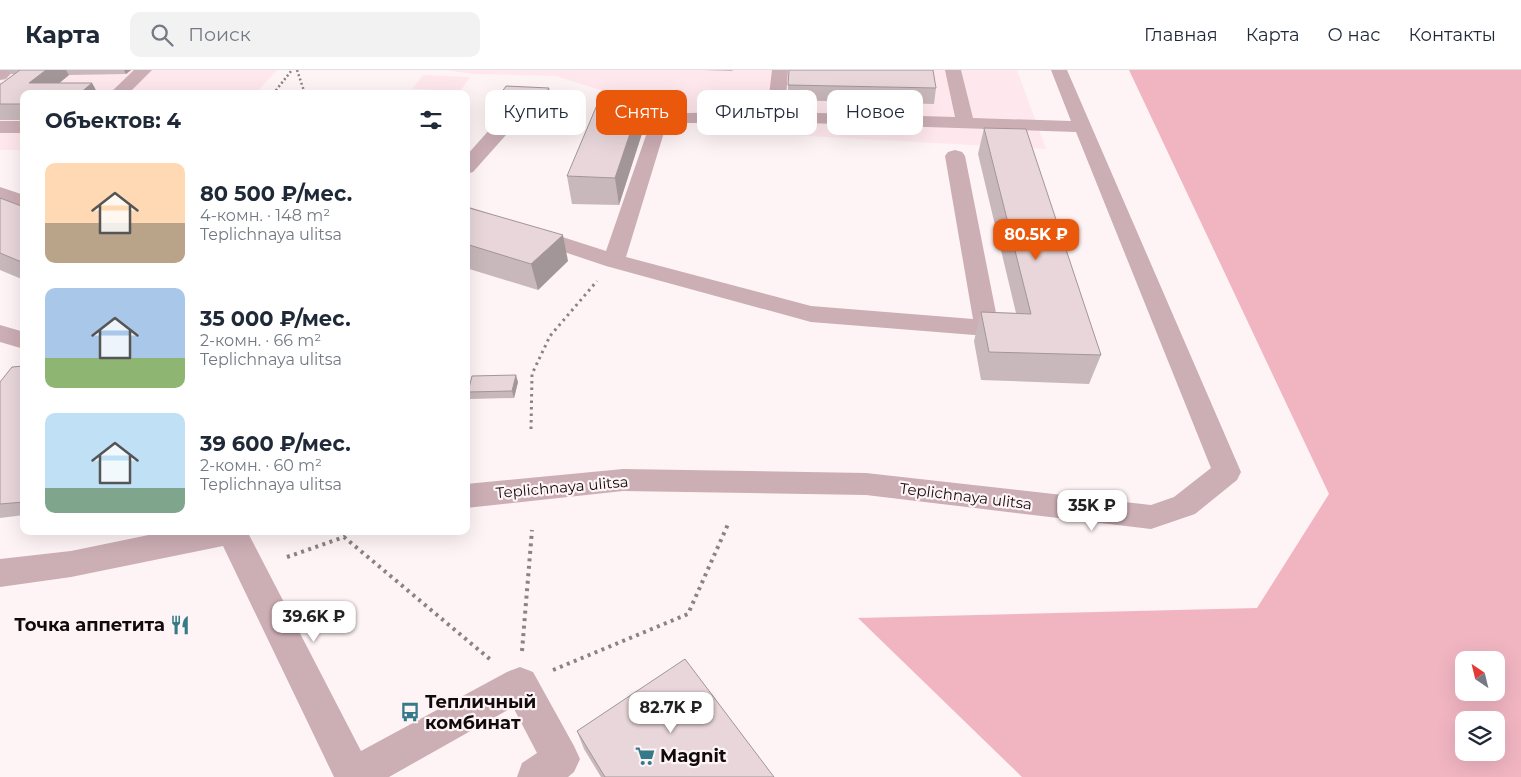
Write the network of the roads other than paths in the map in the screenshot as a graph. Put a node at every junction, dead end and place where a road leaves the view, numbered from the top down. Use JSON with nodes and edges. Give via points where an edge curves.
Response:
{"nodes":[{"id":1,"x":6,"y":70,"type":"edge"},
{"id":2,"x":144,"y":70,"type":"edge"},
{"id":3,"x":780,"y":70,"type":"edge"},
{"id":4,"x":954,"y":70,"type":"edge"},
{"id":5,"x":1059,"y":70,"type":"edge"},
{"id":6,"x":0,"y":75,"type":"edge"},
{"id":7,"x":122,"y":90,"type":"edge"},
{"id":8,"x":778,"y":90,"type":"edge"},
{"id":9,"x":697,"y":118,"type":"edge"},
{"id":10,"x":817,"y":119,"type":"edge"},
{"id":11,"x":964,"y":123,"type":"junction"},
{"id":12,"x":20,"y":126,"type":"edge"},
{"id":13,"x":0,"y":127,"type":"edge"},
{"id":14,"x":1084,"y":127,"type":"junction"},
{"id":15,"x":495,"y":135,"type":"edge"},
{"id":16,"x":955,"y":156,"type":"dead end"},
{"id":17,"x":470,"y":164,"type":"edge"},
{"id":18,"x":0,"y":193,"type":"edge"},
{"id":19,"x":20,"y":200,"type":"edge"},
{"id":20,"x":470,"y":213,"type":"edge"},
{"id":21,"x":614,"y":261,"type":"junction"},
{"id":22,"x":0,"y":333,"type":"edge"},
{"id":23,"x":20,"y":340,"type":"edge"},
{"id":24,"x":470,"y":496,"type":"edge"},
{"id":25,"x":212,"y":535,"type":"edge"},
{"id":26,"x":233,"y":535,"type":"edge"},
{"id":27,"x":0,"y":573,"type":"edge"},
{"id":28,"x":353,"y":777,"type":"edge"},
{"id":29,"x":536,"y":777,"type":"edge"}],
"edges":[{"from":1,"to":6,"type":"street"},
{"from":2,"to":7,"type":"street"},
{"from":3,"to":8,"type":"street"},
{"from":4,"to":11,"type":"street"},
{"from":5,"to":14,"type":"street","name":"Teplichnaya ulitsa"},
{"from":9,"to":21,"type":"street","via":[[658,122]]},
{"from":10,"to":11,"type":"street"},
{"from":11,"to":14,"type":"street"},
{"from":12,"to":13,"type":"street"},
{"from":14,"to":24,"type":"street","name":"Teplichnaya ulitsa","via":[[1227,472],[1184,506],[1151,517],[866,484],[642,480]]},
{"from":15,"to":17,"type":"street"},
{"from":16,"to":21,"type":"street","via":[[987,328],[811,314]]},
{"from":18,"to":19,"type":"street"},
{"from":20,"to":21,"type":"street"},
{"from":22,"to":23,"type":"street"},
{"from":25,"to":27,"type":"street","via":[[71,564]]},
{"from":26,"to":28,"type":"street"},
{"from":28,"to":29,"type":"street","via":[[520,684],[561,759]]}]}
